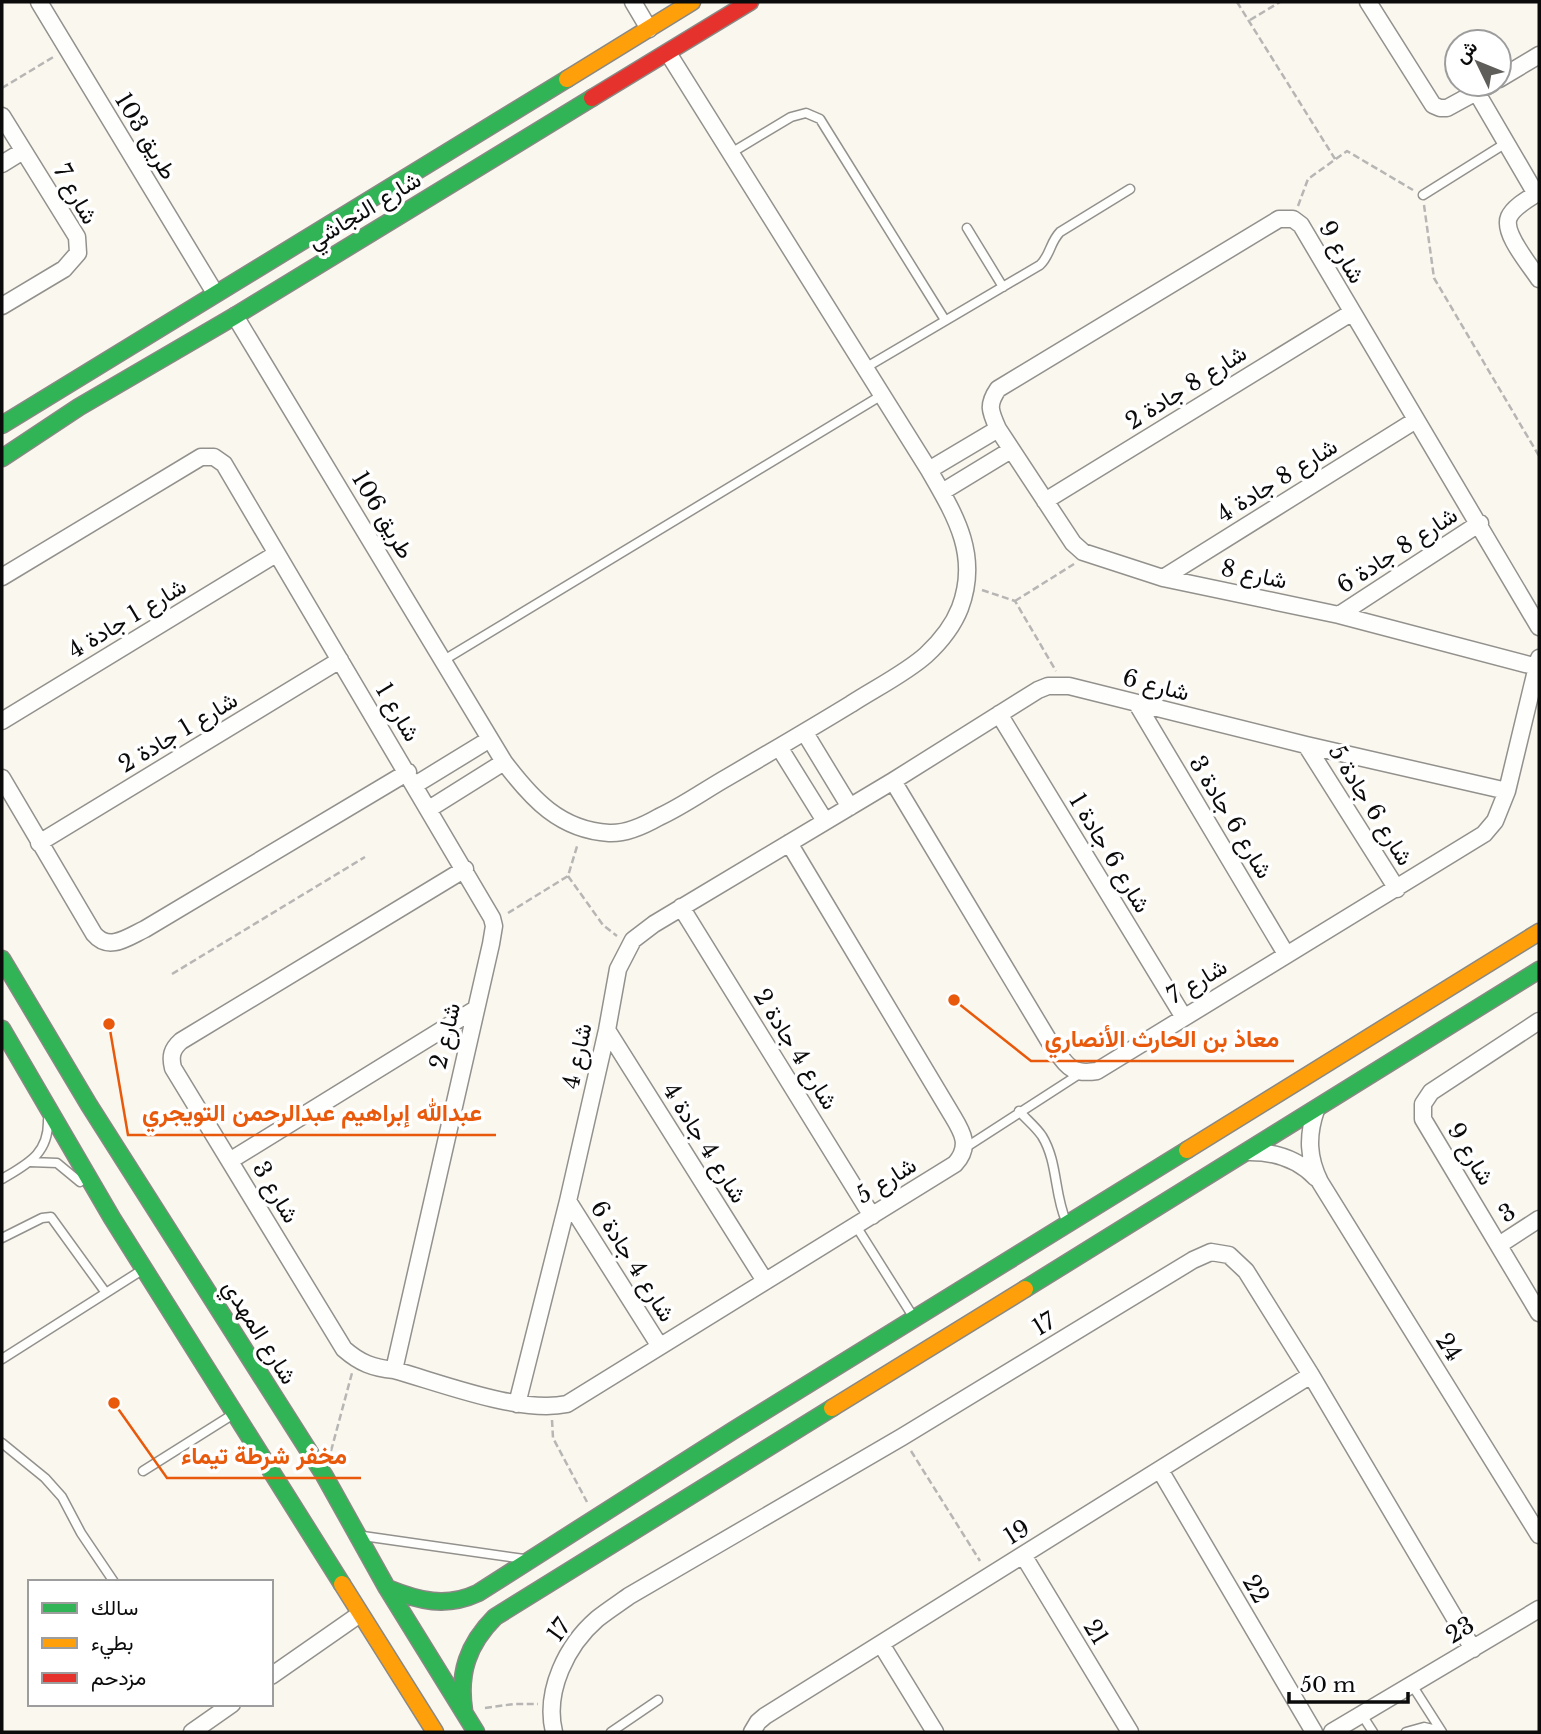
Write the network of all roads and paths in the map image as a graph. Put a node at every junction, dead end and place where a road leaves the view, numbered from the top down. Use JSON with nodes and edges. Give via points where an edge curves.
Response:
{"nodes":[{"id":1,"x":39,"y":2,"type":"edge"},
{"id":2,"x":633,"y":2,"type":"edge"},
{"id":3,"x":692,"y":2,"type":"edge"},
{"id":4,"x":751,"y":2,"type":"edge"},
{"id":5,"x":1237,"y":2,"type":"edge"},
{"id":6,"x":1280,"y":2,"type":"edge"},
{"id":7,"x":1375,"y":4,"type":"edge"},
{"id":8,"x":1249,"y":20,"type":"junction"},
{"id":9,"x":649,"y":29,"type":"junction"},
{"id":10,"x":67,"y":49,"type":"junction"},
{"id":11,"x":668,"y":53,"type":"junction"},
{"id":12,"x":1539,"y":55,"type":"edge"},
{"id":13,"x":1513,"y":71,"type":"edge"},
{"id":14,"x":2,"y":88,"type":"edge"},
{"id":15,"x":1467,"y":98,"type":"edge"},
{"id":16,"x":1480,"y":98,"type":"edge"},
{"id":17,"x":2,"y":116,"type":"edge"},
{"id":18,"x":497,"y":121,"type":"junction"},
{"id":19,"x":1506,"y":143,"type":"junction"},
{"id":20,"x":511,"y":148,"type":"junction"},
{"id":21,"x":23,"y":150,"type":"junction"},
{"id":22,"x":448,"y":151,"type":"junction"},
{"id":23,"x":731,"y":153,"type":"junction"},
{"id":24,"x":1335,"y":159,"type":"junction"},
{"id":25,"x":2,"y":164,"type":"edge"},
{"id":26,"x":466,"y":175,"type":"junction"},
{"id":27,"x":1130,"y":189,"type":"dead end"},
{"id":28,"x":1538,"y":193,"type":"edge"},
{"id":29,"x":1423,"y":195,"type":"junction"},
{"id":30,"x":1293,"y":219,"type":"junction"},
{"id":31,"x":967,"y":228,"type":"dead end"},
{"id":32,"x":1539,"y":279,"type":"edge"},
{"id":33,"x":1003,"y":287,"type":"junction"},
{"id":34,"x":215,"y":293,"type":"junction"},
{"id":35,"x":2,"y":306,"type":"edge"},
{"id":36,"x":1352,"y":313,"type":"junction"},
{"id":37,"x":235,"y":316,"type":"junction"},
{"id":38,"x":946,"y":320,"type":"junction"},
{"id":39,"x":865,"y":368,"type":"junction"},
{"id":40,"x":882,"y":395,"type":"junction"},
{"id":41,"x":1416,"y":420,"type":"junction"},
{"id":42,"x":2,"y":425,"type":"edge"},
{"id":43,"x":998,"y":429,"type":"junction"},
{"id":44,"x":1012,"y":450,"type":"junction"},
{"id":45,"x":1539,"y":456,"type":"edge"},
{"id":46,"x":2,"y":458,"type":"edge"},
{"id":47,"x":929,"y":470,"type":"junction"},
{"id":48,"x":942,"y":492,"type":"junction"},
{"id":49,"x":1045,"y":501,"type":"junction"},
{"id":50,"x":1480,"y":523,"type":"junction"},
{"id":51,"x":276,"y":554,"type":"junction"},
{"id":52,"x":1089,"y":555,"type":"junction"},
{"id":53,"x":2,"y":576,"type":"edge"},
{"id":54,"x":1163,"y":578,"type":"junction"},
{"id":55,"x":966,"y":584,"type":"junction"},
{"id":56,"x":1015,"y":601,"type":"junction"},
{"id":57,"x":1339,"y":615,"type":"junction"},
{"id":58,"x":1539,"y":627,"type":"edge"},
{"id":59,"x":340,"y":660,"type":"junction"},
{"id":60,"x":444,"y":660,"type":"junction"},
{"id":61,"x":1538,"y":663,"type":"edge"},
{"id":62,"x":1065,"y":686,"type":"junction"},
{"id":63,"x":1138,"y":704,"type":"junction"},
{"id":64,"x":999,"y":714,"type":"junction"},
{"id":65,"x":2,"y":721,"type":"edge"},
{"id":66,"x":805,"y":733,"type":"junction"},
{"id":67,"x":490,"y":740,"type":"junction"},
{"id":68,"x":1306,"y":746,"type":"junction"},
{"id":69,"x":779,"y":747,"type":"junction"},
{"id":70,"x":504,"y":762,"type":"junction"},
{"id":71,"x":2,"y":778,"type":"edge"},
{"id":72,"x":411,"y":779,"type":"junction"},
{"id":73,"x":893,"y":781,"type":"junction"},
{"id":74,"x":1507,"y":790,"type":"junction"},
{"id":75,"x":850,"y":807,"type":"junction"},
{"id":76,"x":429,"y":809,"type":"junction"},
{"id":77,"x":825,"y":821,"type":"junction"},
{"id":78,"x":582,"y":829,"type":"junction"},
{"id":79,"x":39,"y":843,"type":"junction"},
{"id":80,"x":789,"y":843,"type":"junction"},
{"id":81,"x":365,"y":857,"type":"dead end"},
{"id":82,"x":465,"y":869,"type":"junction"},
{"id":83,"x":568,"y":876,"type":"junction"},
{"id":84,"x":1397,"y":889,"type":"junction"},
{"id":85,"x":681,"y":907,"type":"junction"},
{"id":86,"x":493,"y":921,"type":"junction"},
{"id":87,"x":1539,"y":932,"type":"edge"},
{"id":88,"x":629,"y":945,"type":"junction"},
{"id":89,"x":1286,"y":954,"type":"junction"},
{"id":90,"x":2,"y":959,"type":"edge"},
{"id":91,"x":1539,"y":971,"type":"edge"},
{"id":92,"x":172,"y":974,"type":"dead end"},
{"id":93,"x":474,"y":1010,"type":"junction"},
{"id":94,"x":1183,"y":1016,"type":"junction"},
{"id":95,"x":1539,"y":1021,"type":"edge"},
{"id":96,"x":2,"y":1028,"type":"edge"},
{"id":97,"x":607,"y":1030,"type":"junction"},
{"id":98,"x":53,"y":1042,"type":"junction"},
{"id":99,"x":15,"y":1049,"type":"junction"},
{"id":100,"x":1081,"y":1073,"type":"junction"},
{"id":101,"x":45,"y":1104,"type":"junction"},
{"id":102,"x":89,"y":1105,"type":"junction"},
{"id":103,"x":1019,"y":1111,"type":"junction"},
{"id":104,"x":1316,"y":1111,"type":"junction"},
{"id":105,"x":1244,"y":1114,"type":"junction"},
{"id":106,"x":965,"y":1148,"type":"junction"},
{"id":107,"x":1250,"y":1152,"type":"junction"},
{"id":108,"x":231,"y":1160,"type":"junction"},
{"id":109,"x":30,"y":1162,"type":"junction"},
{"id":110,"x":2,"y":1179,"type":"edge"},
{"id":111,"x":1320,"y":1182,"type":"junction"},
{"id":112,"x":1171,"y":1198,"type":"junction"},
{"id":113,"x":568,"y":1202,"type":"junction"},
{"id":114,"x":872,"y":1216,"type":"junction"},
{"id":115,"x":112,"y":1218,"type":"junction"},
{"id":116,"x":1539,"y":1219,"type":"edge"},
{"id":117,"x":1067,"y":1224,"type":"junction"},
{"id":118,"x":856,"y":1226,"type":"junction"},
{"id":119,"x":2,"y":1238,"type":"edge"},
{"id":120,"x":1499,"y":1245,"type":"junction"},
{"id":121,"x":144,"y":1269,"type":"junction"},
{"id":122,"x":765,"y":1280,"type":"junction"},
{"id":123,"x":106,"y":1293,"type":"junction"},
{"id":124,"x":1539,"y":1313,"type":"edge"},
{"id":125,"x":914,"y":1319,"type":"junction"},
{"id":126,"x":659,"y":1345,"type":"junction"},
{"id":127,"x":2,"y":1359,"type":"edge"},
{"id":128,"x":356,"y":1359,"type":"junction"},
{"id":129,"x":394,"y":1370,"type":"junction"},
{"id":130,"x":1311,"y":1375,"type":"junction"},
{"id":131,"x":517,"y":1404,"type":"junction"},
{"id":132,"x":551,"y":1407,"type":"junction"},
{"id":133,"x":234,"y":1413,"type":"junction"},
{"id":134,"x":902,"y":1437,"type":"junction"},
{"id":135,"x":2,"y":1443,"type":"edge"},
{"id":136,"x":1160,"y":1470,"type":"junction"},
{"id":137,"x":143,"y":1471,"type":"dead end"},
{"id":138,"x":324,"y":1475,"type":"junction"},
{"id":139,"x":596,"y":1518,"type":"junction"},
{"id":140,"x":1539,"y":1535,"type":"edge"},
{"id":141,"x":358,"y":1536,"type":"junction"},
{"id":142,"x":1023,"y":1555,"type":"junction"},
{"id":143,"x":530,"y":1560,"type":"junction"},
{"id":144,"x":990,"y":1576,"type":"junction"},
{"id":145,"x":113,"y":1580,"type":"edge"},
{"id":146,"x":387,"y":1588,"type":"junction"},
{"id":147,"x":1539,"y":1609,"type":"edge"},
{"id":148,"x":360,"y":1614,"type":"junction"},
{"id":149,"x":881,"y":1644,"type":"junction"},
{"id":150,"x":1473,"y":1649,"type":"junction"},
{"id":151,"x":273,"y":1675,"type":"edge"},
{"id":152,"x":1412,"y":1685,"type":"junction"},
{"id":153,"x":658,"y":1700,"type":"dead end"},
{"id":154,"x":552,"y":1704,"type":"junction"},
{"id":155,"x":230,"y":1706,"type":"edge"},
{"id":156,"x":464,"y":1711,"type":"junction"},
{"id":157,"x":1362,"y":1715,"type":"junction"},
{"id":158,"x":192,"y":1732,"type":"edge"},
{"id":159,"x":435,"y":1732,"type":"edge"},
{"id":160,"x":476,"y":1732,"type":"edge"},
{"id":161,"x":554,"y":1732,"type":"edge"},
{"id":162,"x":611,"y":1732,"type":"edge"},
{"id":163,"x":752,"y":1732,"type":"edge"},
{"id":164,"x":935,"y":1732,"type":"edge"},
{"id":165,"x":1130,"y":1732,"type":"edge"},
{"id":166,"x":1314,"y":1732,"type":"edge"},
{"id":167,"x":1332,"y":1732,"type":"edge"},
{"id":168,"x":1373,"y":1732,"type":"edge"},
{"id":169,"x":1406,"y":1732,"type":"edge"},
{"id":170,"x":1442,"y":1732,"type":"edge"}],
"edges":[{"from":1,"to":10,"type":"street","name":"طريق 103"},
{"from":2,"to":9,"type":"street"},
{"from":3,"to":9,"type":"main road","name":"شارع النجاشي"},
{"from":4,"to":11,"type":"main road","name":"شارع النجاشي"},
{"from":5,"to":8,"type":"path"},
{"from":6,"to":8,"type":"path"},
{"from":7,"to":15,"type":"street","via":[[1433,104],[1447,108]]},
{"from":8,"to":24,"type":"path"},
{"from":9,"to":18,"type":"main road","name":"شارع النجاشي"},
{"from":10,"to":14,"type":"path"},
{"from":10,"to":34,"type":"street","name":"طريق 103"},
{"from":11,"to":20,"type":"main road","name":"شارع النجاشي"},
{"from":11,"to":23,"type":"street","name":"طريق 106"},
{"from":12,"to":13,"type":"street"},
{"from":16,"to":19,"type":"street"},
{"from":17,"to":21,"type":"street","name":"شارع 7"},
{"from":18,"to":20,"type":"main road","via":[[499,141]]},
{"from":18,"to":22,"type":"main road","name":"شارع النجاشي"},
{"from":19,"to":28,"type":"street"},
{"from":19,"to":29,"type":"lane"},
{"from":20,"to":26,"type":"main road","name":"شارع النجاشي"},
{"from":21,"to":25,"type":"street"},
{"from":21,"to":35,"type":"street","name":"شارع 7","via":[[77,237],[79,253],[64,269]]},
{"from":22,"to":26,"type":"main road","via":[[463,160]]},
{"from":22,"to":34,"type":"main road","name":"شارع النجاشي"},
{"from":23,"to":38,"type":"lane","via":[[790,117],[806,113],[820,119]]},
{"from":23,"to":39,"type":"street","name":"طريق 106"},
{"from":24,"to":29,"type":"path","via":[[1347,151]]},
{"from":24,"to":30,"type":"path","via":[[1308,179]]},
{"from":26,"to":37,"type":"main road","name":"شارع النجاشي"},
{"from":27,"to":33,"type":"lane","via":[[1060,232],[1045,261]]},
{"from":28,"to":32,"type":"street","via":[[1509,217],[1508,232]]},
{"from":29,"to":45,"type":"path","via":[[1434,278]]},
{"from":30,"to":36,"type":"street","name":"شارع 9","via":[[1301,225]]},
{"from":30,"to":43,"type":"street","name":"شارع 9","via":[[1279,219],[998,389],[990,400]]},
{"from":31,"to":33,"type":"lane"},
{"from":33,"to":38,"type":"lane"},
{"from":34,"to":42,"type":"main road","name":"شارع النجاشي"},
{"from":36,"to":41,"type":"street","name":"شارع 9"},
{"from":36,"to":49,"type":"street","name":"شارع 8 جادة 2"},
{"from":37,"to":46,"type":"main road","name":"شارع النجاشي"},
{"from":37,"to":60,"type":"street","name":"طريق 106"},
{"from":38,"to":39,"type":"lane"},
{"from":39,"to":40,"type":"street","name":"طريق 106"},
{"from":40,"to":47,"type":"street","name":"طريق 106"},
{"from":40,"to":60,"type":"lane"},
{"from":41,"to":50,"type":"street","name":"شارع 9"},
{"from":41,"to":54,"type":"street","name":"شارع 8 جادة 4"},
{"from":43,"to":44,"type":"street","name":"شارع 9"},
{"from":43,"to":47,"type":"street"},
{"from":44,"to":48,"type":"street"},
{"from":44,"to":49,"type":"street","name":"شارع 8"},
{"from":47,"to":48,"type":"street","name":"طريق 106"},
{"from":48,"to":55,"type":"street","name":"طريق 106","via":[[968,556]]},
{"from":49,"to":52,"type":"street","name":"شارع 8","via":[[1073,543]]},
{"from":50,"to":57,"type":"street","name":"شارع 8 جادة 6"},
{"from":50,"to":58,"type":"street","name":"شارع 9"},
{"from":51,"to":53,"type":"street","name":"شارع 1","via":[[223,464],[214,457],[201,457]]},
{"from":51,"to":59,"type":"street","name":"شارع 1"},
{"from":51,"to":65,"type":"street","name":"شارع 1 جادة 4"},
{"from":52,"to":54,"type":"street","name":"شارع 8"},
{"from":52,"to":56,"type":"path"},
{"from":54,"to":57,"type":"street","name":"شارع 8"},
{"from":55,"to":56,"type":"path"},
{"from":55,"to":66,"type":"street","name":"طريق 106","via":[[960,609],[945,636],[925,657]]},
{"from":56,"to":62,"type":"path"},
{"from":57,"to":61,"type":"street","name":"شارع 8"},
{"from":59,"to":72,"type":"street","name":"شارع 1"},
{"from":59,"to":79,"type":"street","name":"شارع 1 جادة 2"},
{"from":60,"to":67,"type":"street","name":"طريق 106"},
{"from":61,"to":74,"type":"street","name":"شارع 7"},
{"from":62,"to":63,"type":"street","name":"شارع 6"},
{"from":62,"to":64,"type":"street","name":"شارع 6","via":[[1038,690]]},
{"from":63,"to":68,"type":"street","name":"شارع 6"},
{"from":63,"to":89,"type":"street","name":"شارع 6 جادة 3"},
{"from":64,"to":73,"type":"street","name":"شارع 6"},
{"from":64,"to":94,"type":"street","name":"شارع 6 جادة 1"},
{"from":66,"to":69,"type":"street","name":"طريق 106"},
{"from":66,"to":75,"type":"street"},
{"from":67,"to":70,"type":"street","name":"طريق 106"},
{"from":67,"to":72,"type":"street"},
{"from":68,"to":74,"type":"street","name":"شارع 6"},
{"from":68,"to":84,"type":"street","name":"شارع 6 جادة 5"},
{"from":69,"to":77,"type":"street"},
{"from":69,"to":78,"type":"street","name":"طريق 106","via":[[633,829],[612,834]]},
{"from":70,"to":76,"type":"street"},
{"from":70,"to":78,"type":"street","name":"طريق 106","via":[[545,809]]},
{"from":71,"to":79,"type":"street","name":"شارع 1"},
{"from":72,"to":76,"type":"street"},
{"from":72,"to":79,"type":"street","name":"شارع 1","via":[[116,943],[103,942],[94,934]]},
{"from":73,"to":75,"type":"street","name":"شارع 6"},
{"from":73,"to":100,"type":"street","via":[[1052,1046],[1070,1069]]},
{"from":74,"to":84,"type":"street","name":"شارع 7","via":[[1495,821],[1484,834]]},
{"from":75,"to":77,"type":"street","name":"شارع 6"},
{"from":76,"to":82,"type":"street"},
{"from":77,"to":80,"type":"street","name":"شارع 4"},
{"from":78,"to":83,"type":"path"},
{"from":80,"to":85,"type":"street","name":"شارع 4"},
{"from":80,"to":106,"type":"street","via":[[962,1132]]},
{"from":81,"to":92,"type":"path"},
{"from":82,"to":86,"type":"street"},
{"from":82,"to":108,"type":"street","name":"شارع 3","via":[[175,1046],[173,1068]]},
{"from":83,"to":86,"type":"path"},
{"from":83,"to":88,"type":"path","via":[[603,925]]},
{"from":84,"to":89,"type":"street","name":"شارع 7"},
{"from":85,"to":88,"type":"street","name":"شارع 4"},
{"from":85,"to":114,"type":"street","name":"شارع 4 جادة 2"},
{"from":86,"to":93,"type":"street","name":"شارع 2"},
{"from":87,"to":105,"type":"main road"},
{"from":88,"to":97,"type":"street","name":"شارع 4","via":[[618,969]]},
{"from":89,"to":94,"type":"street","name":"شارع 7"},
{"from":90,"to":98,"type":"main road","name":"شارع المهدي"},
{"from":91,"to":104,"type":"main road"},
{"from":93,"to":108,"type":"street"},
{"from":93,"to":129,"type":"street","name":"شارع 2"},
{"from":94,"to":100,"type":"street","name":"شارع 7","via":[[1097,1071]]},
{"from":95,"to":120,"type":"street","name":"شارع 9","via":[[1431,1092],[1423,1104],[1423,1119]]},
{"from":96,"to":99,"type":"main road"},
{"from":97,"to":113,"type":"street","name":"شارع 4"},
{"from":97,"to":122,"type":"street","name":"شارع 4 جادة 4"},
{"from":98,"to":99,"type":"main road","via":[[52,1056],[42,1065],[28,1063]]},
{"from":98,"to":102,"type":"main road","name":"شارع المهدي"},
{"from":99,"to":101,"type":"main road"},
{"from":100,"to":103,"type":"lane"},
{"from":101,"to":102,"type":"main road","via":[[55,1083],[67,1081]]},
{"from":101,"to":109,"type":"lane","via":[[48,1135]]},
{"from":101,"to":115,"type":"main road"},
{"from":102,"to":138,"type":"main road","name":"شارع المهدي"},
{"from":103,"to":106,"type":"lane"},
{"from":103,"to":117,"type":"lane","via":[[1042,1136]]},
{"from":104,"to":107,"type":"main road"},
{"from":104,"to":111,"type":"street","name":"24","via":[[1309,1141]]},
{"from":105,"to":112,"type":"main road","via":[[1241,1126],[1160,1182],[1161,1195]]},
{"from":105,"to":117,"type":"main road"},
{"from":106,"to":114,"type":"street","name":"شارع 5","via":[[955,1164]]},
{"from":107,"to":111,"type":"street","name":"24","via":[[1289,1159]]},
{"from":107,"to":112,"type":"main road"},
{"from":108,"to":128,"type":"street","name":"شارع 3","via":[[344,1349]]},
{"from":109,"to":110,"type":"lane"},
{"from":109,"to":115,"type":"lane","via":[[57,1163],[76,1177]]},
{"from":111,"to":140,"type":"street","name":"24"},
{"from":112,"to":156,"type":"main road","via":[[495,1617],[464,1661]]},
{"from":113,"to":126,"type":"street","name":"شارع 4 جادة 6"},
{"from":113,"to":131,"type":"street","name":"شارع 4"},
{"from":114,"to":118,"type":"street","name":"شارع 5"},
{"from":115,"to":121,"type":"main road"},
{"from":116,"to":120,"type":"street","name":"3"},
{"from":117,"to":125,"type":"main road"},
{"from":118,"to":122,"type":"street","name":"شارع 5"},
{"from":118,"to":125,"type":"lane"},
{"from":119,"to":123,"type":"lane","via":[[42,1217],[51,1217]]},
{"from":120,"to":124,"type":"street","name":"شارع 9"},
{"from":121,"to":123,"type":"lane"},
{"from":121,"to":133,"type":"main road"},
{"from":122,"to":126,"type":"street","name":"شارع 5"},
{"from":123,"to":127,"type":"lane"},
{"from":125,"to":139,"type":"main road"},
{"from":126,"to":132,"type":"street","name":"شارع 5","via":[[567,1404]]},
{"from":128,"to":129,"type":"street"},
{"from":128,"to":138,"type":"path"},
{"from":129,"to":131,"type":"street"},
{"from":130,"to":134,"type":"street","name":"17","via":[[1246,1271],[1229,1255],[1212,1252]]},
{"from":130,"to":136,"type":"street","name":"19"},
{"from":130,"to":150,"type":"street","name":"17"},
{"from":131,"to":132,"type":"street","name":"شارع 5"},
{"from":132,"to":139,"type":"path","via":[[553,1438]]},
{"from":133,"to":137,"type":"lane"},
{"from":133,"to":148,"type":"main road"},
{"from":134,"to":144,"type":"path"},
{"from":134,"to":154,"type":"street","name":"17","via":[[597,1619],[565,1661]]},
{"from":135,"to":145,"type":"lane","via":[[62,1497]]},
{"from":136,"to":142,"type":"street","name":"19"},
{"from":136,"to":166,"type":"street","name":"22"},
{"from":138,"to":141,"type":"main road","name":"شارع المهدي"},
{"from":139,"to":143,"type":"main road"},
{"from":141,"to":143,"type":"lane"},
{"from":141,"to":146,"type":"main road","name":"شارع المهدي"},
{"from":142,"to":144,"type":"street","name":"19"},
{"from":142,"to":165,"type":"street","name":"21"},
{"from":143,"to":146,"type":"main road","via":[[459,1601],[426,1603]]},
{"from":144,"to":149,"type":"street","name":"19"},
{"from":146,"to":156,"type":"main road","name":"شارع المهدي"},
{"from":147,"to":150,"type":"street","name":"23"},
{"from":148,"to":151,"type":"street"},
{"from":148,"to":159,"type":"main road"},
{"from":149,"to":163,"type":"street","name":"19","via":[[765,1716]]},
{"from":149,"to":164,"type":"street"},
{"from":150,"to":152,"type":"street","name":"23"},
{"from":152,"to":157,"type":"street","name":"23"},
{"from":152,"to":170,"type":"lane"},
{"from":153,"to":162,"type":"lane"},
{"from":154,"to":156,"type":"path"},
{"from":154,"to":161,"type":"street","name":"17"},
{"from":155,"to":158,"type":"street"},
{"from":156,"to":160,"type":"main road","name":"شارع المهدي"},
{"from":157,"to":167,"type":"street","name":"23"},
{"from":157,"to":168,"type":"lane"},
{"from":169,"to":170,"type":"lane","via":[[1424,1727]]}]}
